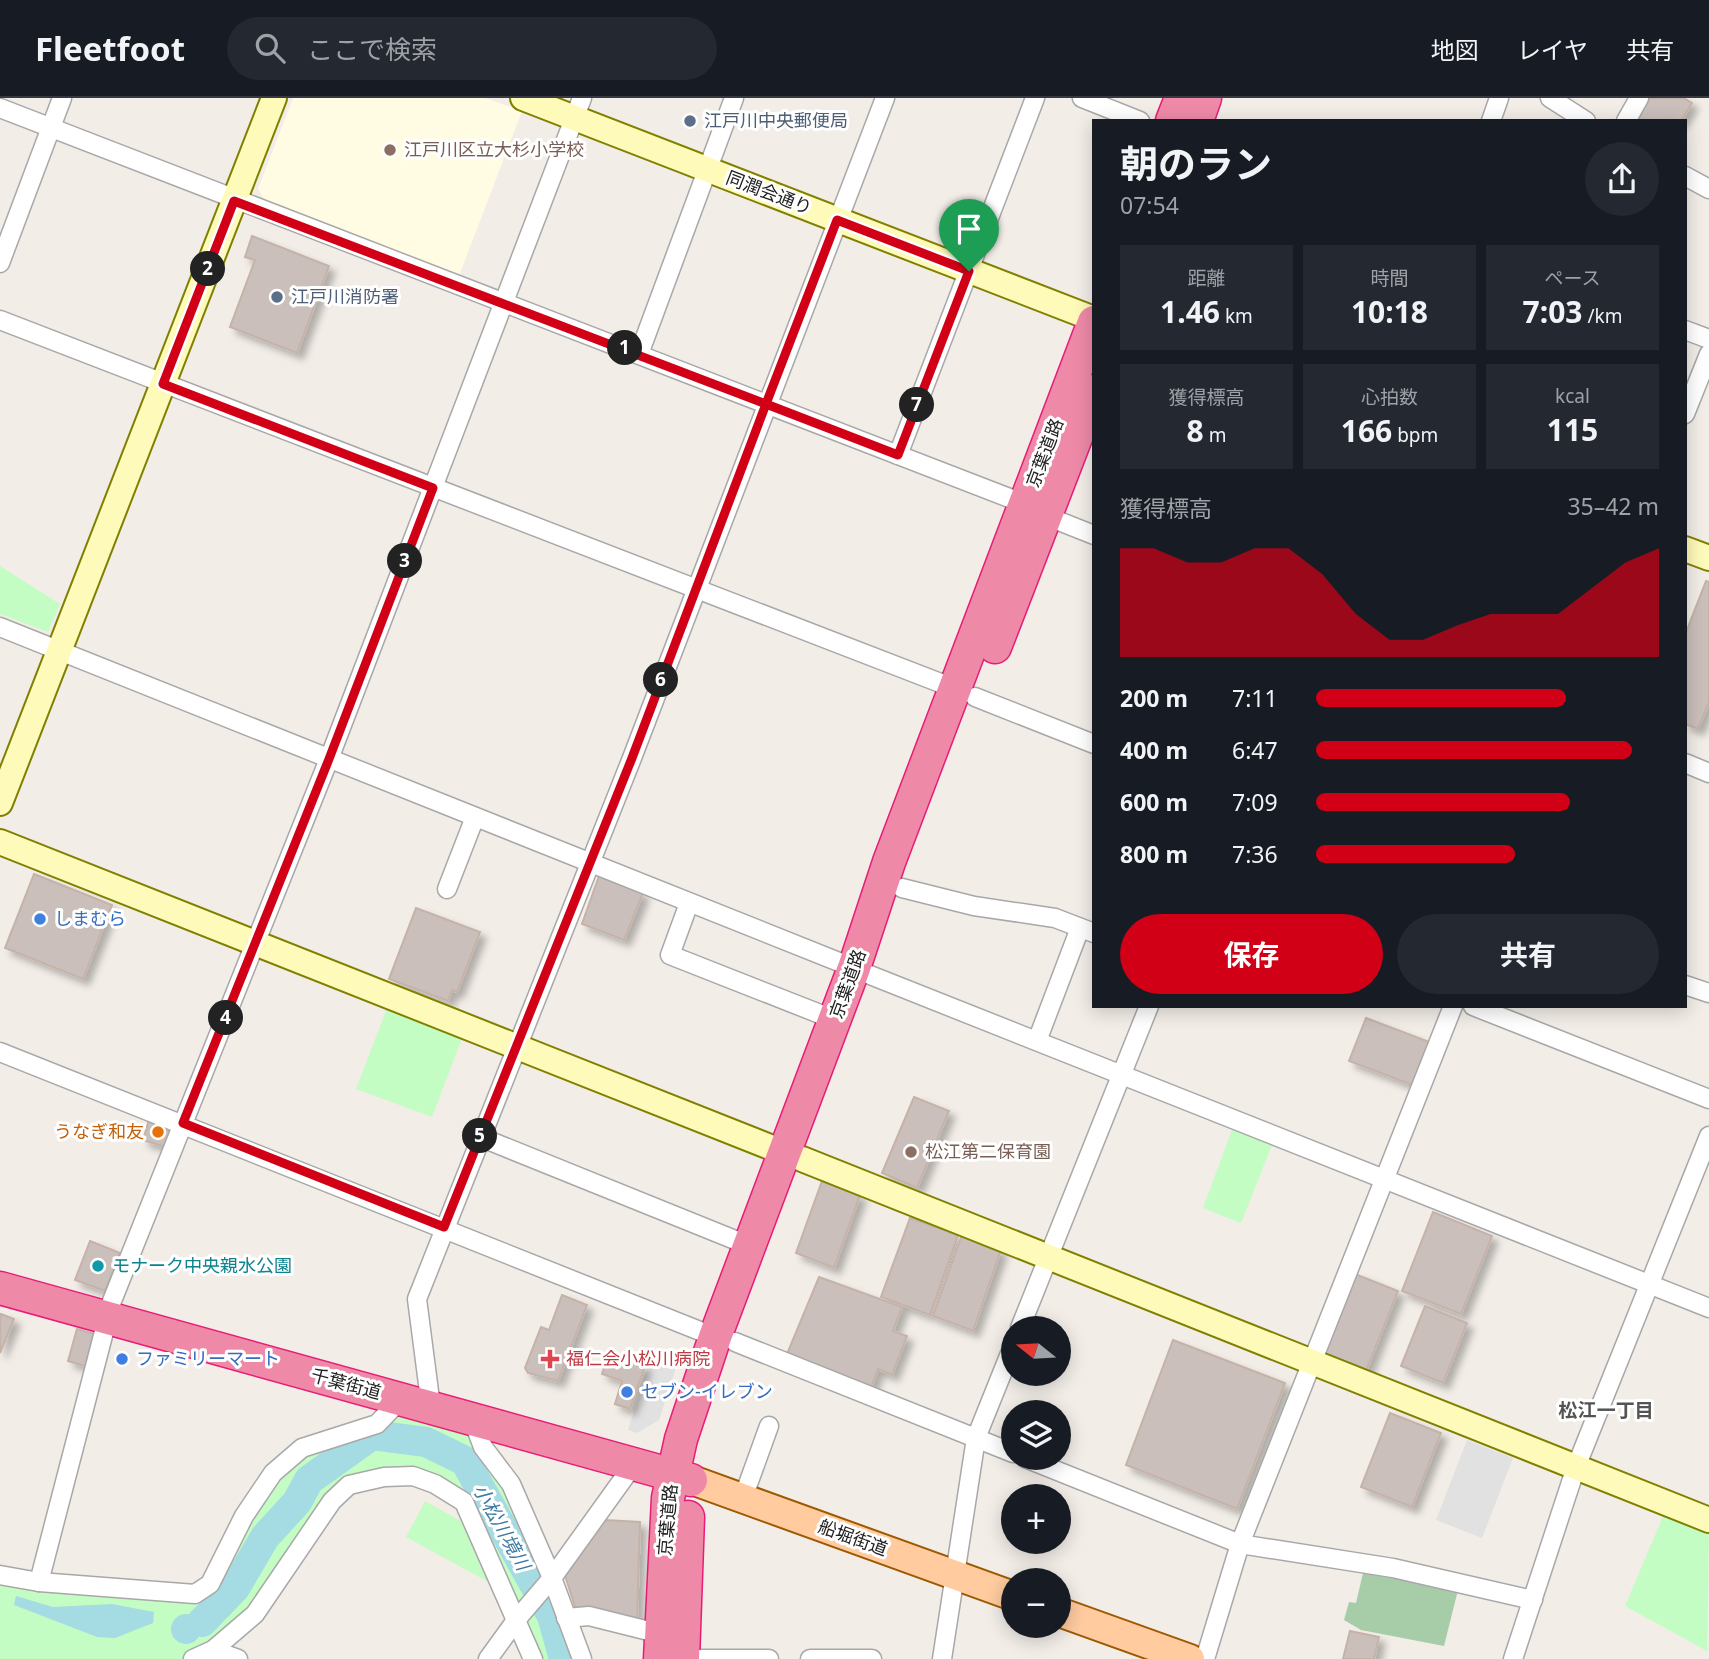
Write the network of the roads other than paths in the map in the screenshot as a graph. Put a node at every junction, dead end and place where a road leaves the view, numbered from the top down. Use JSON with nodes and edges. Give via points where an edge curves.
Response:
{"nodes":[{"id":1,"x":62,"y":98,"type":"edge"},
{"id":2,"x":274,"y":98,"type":"edge"},
{"id":3,"x":523,"y":98,"type":"edge"},
{"id":4,"x":734,"y":98,"type":"edge"},
{"id":5,"x":885,"y":98,"type":"edge"},
{"id":6,"x":1035,"y":98,"type":"edge"},
{"id":7,"x":1082,"y":98,"type":"edge"},
{"id":8,"x":1181,"y":98,"type":"edge"},
{"id":9,"x":1205,"y":98,"type":"edge"},
{"id":10,"x":1499,"y":98,"type":"edge"},
{"id":11,"x":1550,"y":98,"type":"edge"},
{"id":12,"x":1639,"y":98,"type":"edge"},
{"id":13,"x":0,"y":108,"type":"edge"},
{"id":14,"x":578,"y":108,"type":"edge"},
{"id":15,"x":1135,"y":119,"type":"edge"},
{"id":16,"x":1173,"y":119,"type":"edge"},
{"id":17,"x":1198,"y":119,"type":"edge"},
{"id":18,"x":1492,"y":119,"type":"edge"},
{"id":19,"x":1583,"y":119,"type":"edge"},
{"id":20,"x":1627,"y":119,"type":"edge"},
{"id":21,"x":50,"y":128,"type":"junction"},
{"id":22,"x":708,"y":169,"type":"junction"},
{"id":23,"x":1687,"y":177,"type":"edge"},
{"id":24,"x":1709,"y":189,"type":"edge"},
{"id":25,"x":234,"y":201,"type":"junction"},
{"id":26,"x":837,"y":220,"type":"junction"},
{"id":27,"x":0,"y":263,"type":"edge"},
{"id":28,"x":969,"y":271,"type":"junction"},
{"id":29,"x":505,"y":302,"type":"junction"},
{"id":30,"x":0,"y":320,"type":"edge"},
{"id":31,"x":1092,"y":320,"type":"edge"},
{"id":32,"x":1092,"y":328,"type":"edge"},
{"id":33,"x":1687,"y":331,"type":"edge"},
{"id":34,"x":1709,"y":339,"type":"edge"},
{"id":35,"x":639,"y":354,"type":"junction"},
{"id":36,"x":1709,"y":354,"type":"edge"},
{"id":37,"x":163,"y":384,"type":"junction"},
{"id":38,"x":1092,"y":395,"type":"edge"},
{"id":39,"x":766,"y":404,"type":"junction"},
{"id":40,"x":1687,"y":409,"type":"edge"},
{"id":41,"x":898,"y":455,"type":"junction"},
{"id":42,"x":433,"y":488,"type":"junction"},
{"id":43,"x":1036,"y":510,"type":"junction"},
{"id":44,"x":1092,"y":534,"type":"edge"},
{"id":45,"x":1687,"y":550,"type":"edge"},
{"id":46,"x":1709,"y":558,"type":"edge"},
{"id":47,"x":695,"y":590,"type":"junction"},
{"id":48,"x":0,"y":627,"type":"edge"},
{"id":49,"x":60,"y":650,"type":"junction"},
{"id":50,"x":965,"y":693,"type":"junction"},
{"id":51,"x":1092,"y":743,"type":"edge"},
{"id":52,"x":329,"y":759,"type":"junction"},
{"id":53,"x":1687,"y":764,"type":"edge"},
{"id":54,"x":1709,"y":772,"type":"edge"},
{"id":55,"x":0,"y":803,"type":"edge"},
{"id":56,"x":475,"y":817,"type":"junction"},
{"id":57,"x":0,"y":842,"type":"edge"},
{"id":58,"x":589,"y":863,"type":"junction"},
{"id":59,"x":902,"y":888,"type":"junction"},
{"id":60,"x":447,"y":889,"type":"dead end"},
{"id":61,"x":690,"y":903,"type":"junction"},
{"id":62,"x":1087,"y":930,"type":"edge"},
{"id":63,"x":257,"y":942,"type":"junction"},
{"id":64,"x":862,"y":972,"type":"junction"},
{"id":65,"x":1687,"y":986,"type":"edge"},
{"id":66,"x":1709,"y":993,"type":"edge"},
{"id":67,"x":1148,"y":1008,"type":"edge"},
{"id":68,"x":1452,"y":1008,"type":"edge"},
{"id":69,"x":1478,"y":1008,"type":"edge"},
{"id":70,"x":820,"y":1014,"type":"dead end"},
{"id":71,"x":1037,"y":1041,"type":"junction"},
{"id":72,"x":516,"y":1045,"type":"junction"},
{"id":73,"x":0,"y":1052,"type":"edge"},
{"id":74,"x":1122,"y":1075,"type":"junction"},
{"id":75,"x":1709,"y":1099,"type":"edge"},
{"id":76,"x":183,"y":1123,"type":"junction"},
{"id":77,"x":1709,"y":1136,"type":"edge"},
{"id":78,"x":480,"y":1137,"type":"junction"},
{"id":79,"x":794,"y":1156,"type":"junction"},
{"id":80,"x":1385,"y":1180,"type":"junction"},
{"id":81,"x":444,"y":1227,"type":"junction"},
{"id":82,"x":750,"y":1246,"type":"junction"},
{"id":83,"x":1049,"y":1258,"type":"junction"},
{"id":84,"x":1650,"y":1284,"type":"junction"},
{"id":85,"x":0,"y":1288,"type":"edge"},
{"id":86,"x":1709,"y":1308,"type":"edge"},
{"id":87,"x":1025,"y":1316,"type":"edge"},
{"id":88,"x":106,"y":1318,"type":"junction"},
{"id":89,"x":725,"y":1339,"type":"junction"},
{"id":90,"x":1313,"y":1363,"type":"junction"},
{"id":91,"x":1001,"y":1376,"type":"edge"},
{"id":92,"x":401,"y":1399,"type":"junction"},
{"id":93,"x":431,"y":1407,"type":"junction"},
{"id":94,"x":472,"y":1418,"type":"junction"},
{"id":95,"x":769,"y":1426,"type":"dead end"},
{"id":96,"x":976,"y":1438,"type":"junction"},
{"id":97,"x":1001,"y":1448,"type":"edge"},
{"id":98,"x":634,"y":1464,"type":"junction"},
{"id":99,"x":1576,"y":1467,"type":"junction"},
{"id":100,"x":1055,"y":1470,"type":"edge"},
{"id":101,"x":682,"y":1477,"type":"junction"},
{"id":102,"x":743,"y":1498,"type":"junction"},
{"id":103,"x":1709,"y":1520,"type":"edge"},
{"id":104,"x":1240,"y":1544,"type":"junction"},
{"id":105,"x":957,"y":1576,"type":"junction"},
{"id":106,"x":1,"y":1578,"type":"edge"},
{"id":107,"x":39,"y":1582,"type":"junction"},
{"id":108,"x":549,"y":1582,"type":"junction"},
{"id":109,"x":1001,"y":1592,"type":"edge"},
{"id":110,"x":1534,"y":1600,"type":"junction"},
{"id":111,"x":521,"y":1615,"type":"junction"},
{"id":112,"x":1071,"y":1616,"type":"edge"},
{"id":113,"x":566,"y":1618,"type":"junction"},
{"id":114,"x":660,"y":1647,"type":"edge"},
{"id":115,"x":214,"y":1650,"type":"junction"},
{"id":116,"x":193,"y":1659,"type":"edge"},
{"id":117,"x":238,"y":1659,"type":"edge"},
{"id":118,"x":488,"y":1659,"type":"edge"},
{"id":119,"x":533,"y":1659,"type":"edge"},
{"id":120,"x":582,"y":1659,"type":"edge"},
{"id":121,"x":683,"y":1659,"type":"edge"},
{"id":122,"x":769,"y":1659,"type":"edge"},
{"id":123,"x":810,"y":1659,"type":"edge"},
{"id":124,"x":872,"y":1659,"type":"edge"},
{"id":125,"x":942,"y":1659,"type":"edge"},
{"id":126,"x":1189,"y":1659,"type":"edge"},
{"id":127,"x":1205,"y":1659,"type":"edge"},
{"id":128,"x":1513,"y":1659,"type":"edge"}],
"edges":[{"from":1,"to":21,"type":"street"},
{"from":2,"to":25,"type":"street"},
{"from":3,"to":14,"type":"street","name":"同潤会通り"},
{"from":4,"to":22,"type":"street"},
{"from":5,"to":26,"type":"street"},
{"from":6,"to":28,"type":"street"},
{"from":7,"to":15,"type":"street"},
{"from":8,"to":16,"type":"highway"},
{"from":9,"to":17,"type":"highway"},
{"from":10,"to":18,"type":"street"},
{"from":11,"to":19,"type":"street"},
{"from":12,"to":20,"type":"street"},
{"from":13,"to":21,"type":"street"},
{"from":14,"to":22,"type":"street","name":"同潤会通り"},
{"from":14,"to":29,"type":"street"},
{"from":21,"to":25,"type":"street"},
{"from":21,"to":27,"type":"street"},
{"from":22,"to":26,"type":"street","name":"同潤会通り"},
{"from":22,"to":35,"type":"street"},
{"from":23,"to":24,"type":"street"},
{"from":25,"to":29,"type":"street"},
{"from":25,"to":37,"type":"street"},
{"from":26,"to":28,"type":"street","name":"同潤会通り"},
{"from":26,"to":39,"type":"street"},
{"from":28,"to":31,"type":"street","name":"同潤会通り"},
{"from":28,"to":41,"type":"street"},
{"from":29,"to":35,"type":"street"},
{"from":29,"to":42,"type":"street"},
{"from":30,"to":37,"type":"street"},
{"from":32,"to":43,"type":"highway","name":"京葉道路"},
{"from":33,"to":34,"type":"street"},
{"from":35,"to":39,"type":"street"},
{"from":36,"to":40,"type":"street"},
{"from":37,"to":42,"type":"street"},
{"from":37,"to":49,"type":"street"},
{"from":38,"to":43,"type":"highway","name":"京葉道路"},
{"from":39,"to":41,"type":"street"},
{"from":39,"to":47,"type":"street"},
{"from":41,"to":43,"type":"street"},
{"from":42,"to":47,"type":"street"},
{"from":42,"to":52,"type":"street"},
{"from":43,"to":44,"type":"street"},
{"from":43,"to":50,"type":"highway","name":"京葉道路"},
{"from":45,"to":46,"type":"street"},
{"from":47,"to":50,"type":"street"},
{"from":47,"to":58,"type":"street"},
{"from":48,"to":49,"type":"street"},
{"from":49,"to":52,"type":"street"},
{"from":49,"to":55,"type":"street"},
{"from":50,"to":51,"type":"street"},
{"from":50,"to":59,"type":"highway","name":"京葉道路"},
{"from":50,"to":64,"type":"highway","name":"京葉道路","via":[[889,862]]},
{"from":52,"to":56,"type":"street"},
{"from":52,"to":63,"type":"street"},
{"from":53,"to":54,"type":"street"},
{"from":56,"to":58,"type":"street"},
{"from":56,"to":60,"type":"street"},
{"from":57,"to":63,"type":"street"},
{"from":58,"to":61,"type":"street"},
{"from":58,"to":72,"type":"street"},
{"from":59,"to":62,"type":"street","via":[[974,906],[1055,918]]},
{"from":59,"to":64,"type":"highway","name":"京葉道路"},
{"from":61,"to":64,"type":"street"},
{"from":61,"to":70,"type":"street","via":[[670,955]]},
{"from":62,"to":71,"type":"street"},
{"from":63,"to":72,"type":"street"},
{"from":63,"to":76,"type":"street"},
{"from":64,"to":71,"type":"street"},
{"from":64,"to":79,"type":"highway","name":"京葉道路"},
{"from":65,"to":66,"type":"street"},
{"from":67,"to":74,"type":"street"},
{"from":68,"to":80,"type":"street"},
{"from":69,"to":75,"type":"street"},
{"from":71,"to":74,"type":"street"},
{"from":72,"to":78,"type":"street"},
{"from":72,"to":79,"type":"street"},
{"from":73,"to":76,"type":"street"},
{"from":74,"to":80,"type":"street"},
{"from":74,"to":83,"type":"street"},
{"from":76,"to":81,"type":"street"},
{"from":76,"to":88,"type":"street"},
{"from":77,"to":84,"type":"street"},
{"from":78,"to":81,"type":"street"},
{"from":78,"to":82,"type":"street"},
{"from":79,"to":82,"type":"highway","name":"京葉道路"},
{"from":79,"to":83,"type":"street"},
{"from":79,"to":89,"type":"highway","name":"京葉道路"},
{"from":80,"to":84,"type":"street"},
{"from":80,"to":90,"type":"street"},
{"from":81,"to":89,"type":"street"},
{"from":81,"to":93,"type":"street","via":[[416,1299]]},
{"from":82,"to":89,"type":"highway","name":"京葉道路"},
{"from":83,"to":87,"type":"street"},
{"from":83,"to":90,"type":"street"},
{"from":84,"to":86,"type":"street"},
{"from":84,"to":99,"type":"street"},
{"from":85,"to":88,"type":"highway","name":"千葉街道"},
{"from":88,"to":92,"type":"highway","name":"千葉街道"},
{"from":88,"to":107,"type":"street"},
{"from":89,"to":96,"type":"street"},
{"from":89,"to":101,"type":"highway","name":"京葉道路"},
{"from":90,"to":99,"type":"street"},
{"from":90,"to":104,"type":"street"},
{"from":91,"to":96,"type":"street"},
{"from":92,"to":93,"type":"highway","name":"千葉街道"},
{"from":92,"to":107,"type":"street","via":[[377,1424],[302,1448],[273,1473],[244,1516],[210,1584],[195,1594]]},
{"from":93,"to":94,"type":"highway","name":"千葉街道"},
{"from":94,"to":98,"type":"highway","name":"千葉街道"},
{"from":94,"to":108,"type":"street","via":[[483,1447],[511,1484]]},
{"from":95,"to":102,"type":"street"},
{"from":96,"to":97,"type":"street"},
{"from":96,"to":105,"type":"street"},
{"from":98,"to":101,"type":"highway","name":"千葉街道"},
{"from":98,"to":108,"type":"street"},
{"from":99,"to":103,"type":"street"},
{"from":99,"to":110,"type":"street"},
{"from":100,"to":104,"type":"street"},
{"from":101,"to":102,"type":"main road","name":"船堀街道"},
{"from":101,"to":114,"type":"highway","name":"京葉道路","via":[[668,1498]]},
{"from":101,"to":121,"type":"highway","name":"京葉道路","via":[[687,1531]]},
{"from":102,"to":105,"type":"main road","name":"船堀街道"},
{"from":104,"to":110,"type":"street","via":[[1393,1568]]},
{"from":104,"to":127,"type":"street"},
{"from":105,"to":109,"type":"main road","name":"船堀街道"},
{"from":105,"to":125,"type":"street"},
{"from":106,"to":107,"type":"street"},
{"from":108,"to":111,"type":"street"},
{"from":108,"to":113,"type":"street"},
{"from":110,"to":128,"type":"street"},
{"from":111,"to":115,"type":"street","via":[[464,1502],[413,1476],[384,1476],[349,1485],[332,1502],[255,1614]]},
{"from":111,"to":118,"type":"street"},
{"from":111,"to":119,"type":"street"},
{"from":112,"to":126,"type":"main road"},
{"from":113,"to":114,"type":"street","via":[[589,1616]]},
{"from":113,"to":120,"type":"street"},
{"from":115,"to":116,"type":"street"},
{"from":115,"to":117,"type":"street"},
{"from":121,"to":122,"type":"street"},
{"from":123,"to":124,"type":"street"}]}
